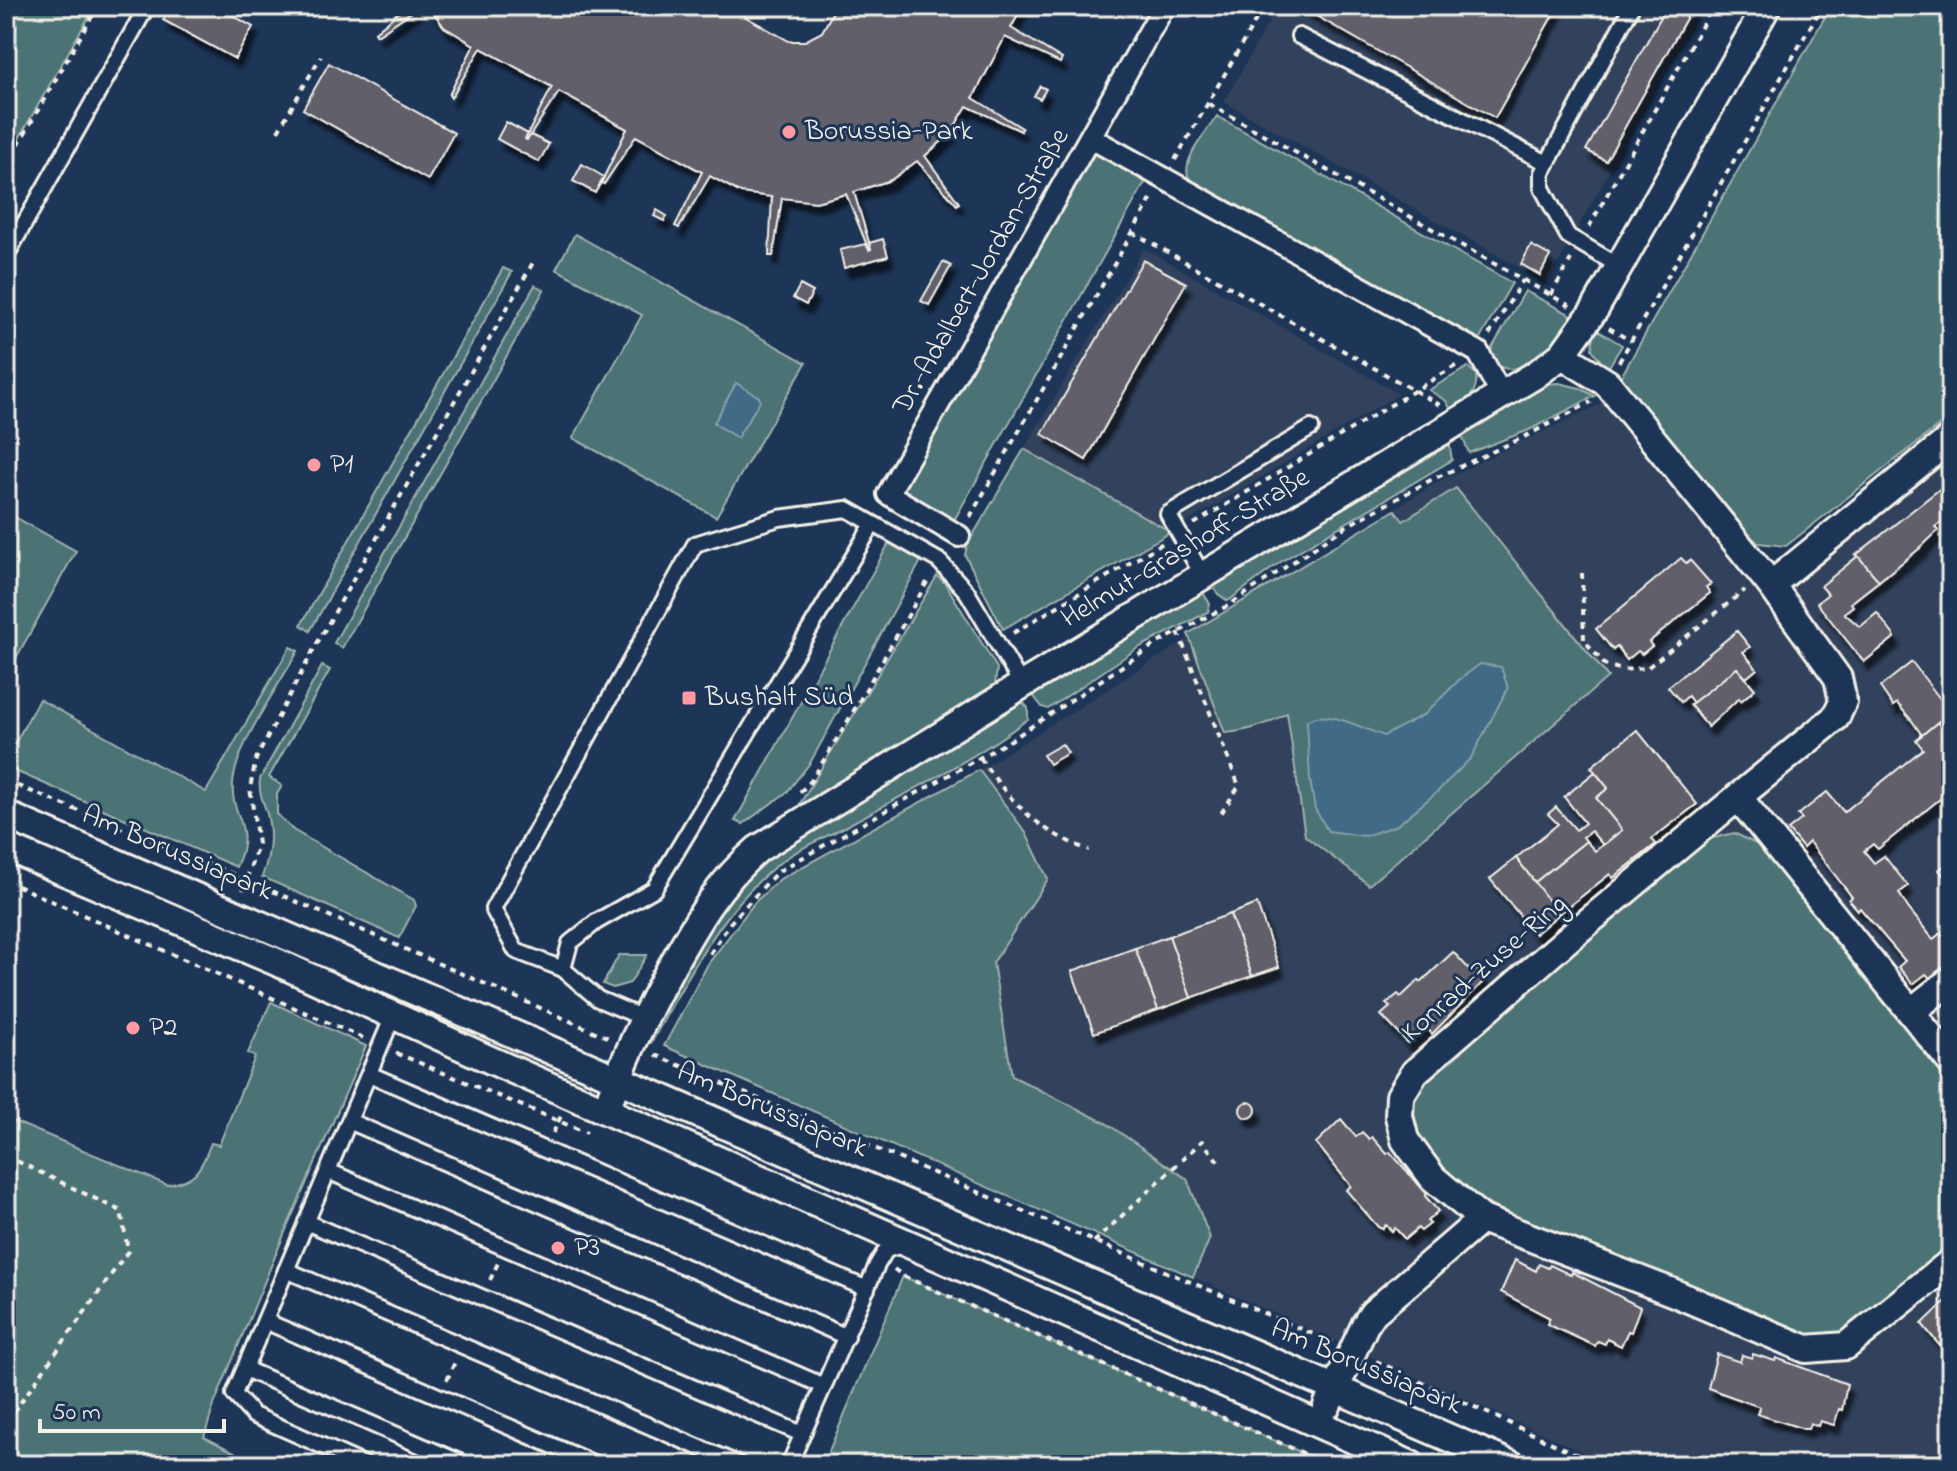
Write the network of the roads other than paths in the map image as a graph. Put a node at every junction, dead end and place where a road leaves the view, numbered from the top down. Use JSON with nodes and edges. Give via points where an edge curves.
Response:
{"nodes":[{"id":1,"x":147,"y":6,"type":"edge"},
{"id":2,"x":1164,"y":6,"type":"edge"},
{"id":3,"x":1632,"y":6,"type":"edge"},
{"id":4,"x":1767,"y":6,"type":"edge"},
{"id":5,"x":1299,"y":36,"type":"dead end"},
{"id":6,"x":1091,"y":138,"type":"junction"},
{"id":7,"x":1547,"y":163,"type":"junction"},
{"id":8,"x":6,"y":256,"type":"edge"},
{"id":9,"x":1619,"y":266,"type":"junction"},
{"id":10,"x":1562,"y":355,"type":"junction"},
{"id":11,"x":1501,"y":394,"type":"junction"},
{"id":12,"x":1311,"y":428,"type":"dead end"},
{"id":13,"x":1951,"y":438,"type":"edge"},
{"id":14,"x":873,"y":524,"type":"junction"},
{"id":15,"x":959,"y":536,"type":"road end"},
{"id":16,"x":1203,"y":576,"type":"junction"},
{"id":17,"x":1767,"y":580,"type":"junction"},
{"id":18,"x":1022,"y":685,"type":"junction"},
{"id":19,"x":1738,"y":797,"type":"junction"},
{"id":20,"x":6,"y":815,"type":"edge"},
{"id":21,"x":6,"y":847,"type":"edge"},
{"id":22,"x":563,"y":969,"type":"junction"},
{"id":23,"x":1951,"y":980,"type":"edge"},
{"id":24,"x":1912,"y":1011,"type":"junction"},
{"id":25,"x":393,"y":1016,"type":"junction"},
{"id":26,"x":643,"y":1018,"type":"junction"},
{"id":27,"x":1951,"y":1062,"type":"edge"},
{"id":28,"x":369,"y":1074,"type":"junction"},
{"id":29,"x":617,"y":1078,"type":"junction"},
{"id":30,"x":606,"y":1110,"type":"junction"},
{"id":31,"x":349,"y":1121,"type":"junction"},
{"id":32,"x":328,"y":1171,"type":"junction"},
{"id":33,"x":1482,"y":1219,"type":"junction"},
{"id":34,"x":306,"y":1222,"type":"junction"},
{"id":35,"x":908,"y":1243,"type":"junction"},
{"id":36,"x":1951,"y":1262,"type":"edge"},
{"id":37,"x":286,"y":1270,"type":"junction"},
{"id":38,"x":867,"y":1289,"type":"junction"},
{"id":39,"x":265,"y":1321,"type":"junction"},
{"id":40,"x":847,"y":1337,"type":"junction"},
{"id":41,"x":245,"y":1369,"type":"junction"},
{"id":42,"x":824,"y":1386,"type":"junction"},
{"id":43,"x":1334,"y":1390,"type":"junction"},
{"id":44,"x":1320,"y":1424,"type":"junction"},
{"id":45,"x":802,"y":1434,"type":"junction"},
{"id":46,"x":365,"y":1465,"type":"edge"},
{"id":47,"x":466,"y":1465,"type":"edge"},
{"id":48,"x":597,"y":1465,"type":"edge"},
{"id":49,"x":740,"y":1465,"type":"edge"},
{"id":50,"x":789,"y":1465,"type":"edge"},
{"id":51,"x":1411,"y":1465,"type":"edge"},
{"id":52,"x":1512,"y":1465,"type":"edge"}],
"edges":[{"from":1,"to":8,"type":"lane"},
{"from":2,"to":6,"type":"street","name":"Dr.-Adalbert-Jordan-Straße"},
{"from":3,"to":7,"type":"lane"},
{"from":4,"to":9,"type":"street","name":"Helmut-Grashoff-Straße"},
{"from":5,"to":7,"type":"lane"},
{"from":6,"to":11,"type":"street","via":[[1478,352]]},
{"from":6,"to":15,"type":"street","name":"Dr.-Adalbert-Jordan-Straße","via":[[888,494]]},
{"from":7,"to":9,"type":"lane","via":[[1542,188],[1568,236]]},
{"from":9,"to":10,"type":"street","name":"Helmut-Grashoff-Straße"},
{"from":10,"to":11,"type":"street","name":"Helmut-Grashoff-Straße"},
{"from":10,"to":17,"type":"street","name":"Konrad-Zuse-Ring","via":[[1607,383]]},
{"from":11,"to":16,"type":"street","name":"Helmut-Grashoff-Straße"},
{"from":12,"to":16,"type":"lane","via":[[1168,514]]},
{"from":13,"to":17,"type":"street"},
{"from":14,"to":18,"type":"lane","via":[[939,561],[967,592]]},
{"from":14,"to":22,"type":"lane","via":[[654,889],[570,943]]},
{"from":14,"to":22,"type":"lane","via":[[847,509],[779,518],[695,544],[493,909],[516,951]]},
{"from":16,"to":18,"type":"street","name":"Helmut-Grashoff-Straße"},
{"from":17,"to":19,"type":"street","name":"Konrad-Zuse-Ring","via":[[1838,678],[1843,702],[1836,717]]},
{"from":18,"to":26,"type":"street","name":"Helmut-Grashoff-Straße","via":[[741,863],[710,900]]},
{"from":19,"to":24,"type":"street"},
{"from":19,"to":33,"type":"street","name":"Konrad-Zuse-Ring","via":[[1570,937],[1407,1084],[1398,1106],[1405,1140],[1433,1178]]},
{"from":20,"to":29,"type":"street","name":"Am Borussiapark"},
{"from":21,"to":25,"type":"street"},
{"from":22,"to":26,"type":"lane","via":[[598,999]]},
{"from":23,"to":24,"type":"street"},
{"from":24,"to":27,"type":"street"},
{"from":25,"to":28,"type":"lane"},
{"from":25,"to":30,"type":"street"},
{"from":26,"to":29,"type":"street","name":"Helmut-Grashoff-Straße"},
{"from":28,"to":31,"type":"lane"},
{"from":28,"to":38,"type":"lane"},
{"from":29,"to":30,"type":"street","name":"Helmut-Grashoff-Straße"},
{"from":29,"to":43,"type":"street","name":"Am Borussiapark"},
{"from":30,"to":35,"type":"street"},
{"from":31,"to":32,"type":"lane"},
{"from":31,"to":40,"type":"lane"},
{"from":32,"to":34,"type":"lane"},
{"from":32,"to":42,"type":"lane"},
{"from":33,"to":36,"type":"street","name":"Konrad-Zuse-Ring","via":[[1806,1349],[1846,1346]]},
{"from":33,"to":43,"type":"street","via":[[1373,1313]]},
{"from":34,"to":37,"type":"lane"},
{"from":34,"to":45,"type":"lane"},
{"from":35,"to":38,"type":"lane","via":[[886,1250]]},
{"from":35,"to":44,"type":"street"},
{"from":37,"to":39,"type":"lane"},
{"from":37,"to":49,"type":"lane"},
{"from":38,"to":40,"type":"lane"},
{"from":39,"to":41,"type":"lane"},
{"from":39,"to":48,"type":"lane"},
{"from":40,"to":42,"type":"lane"},
{"from":41,"to":46,"type":"lane","via":[[234,1394],[253,1415]]},
{"from":41,"to":47,"type":"lane"},
{"from":42,"to":45,"type":"lane"},
{"from":43,"to":44,"type":"street"},
{"from":43,"to":52,"type":"street","name":"Am Borussiapark"},
{"from":44,"to":51,"type":"street"},
{"from":45,"to":50,"type":"lane"}]}
